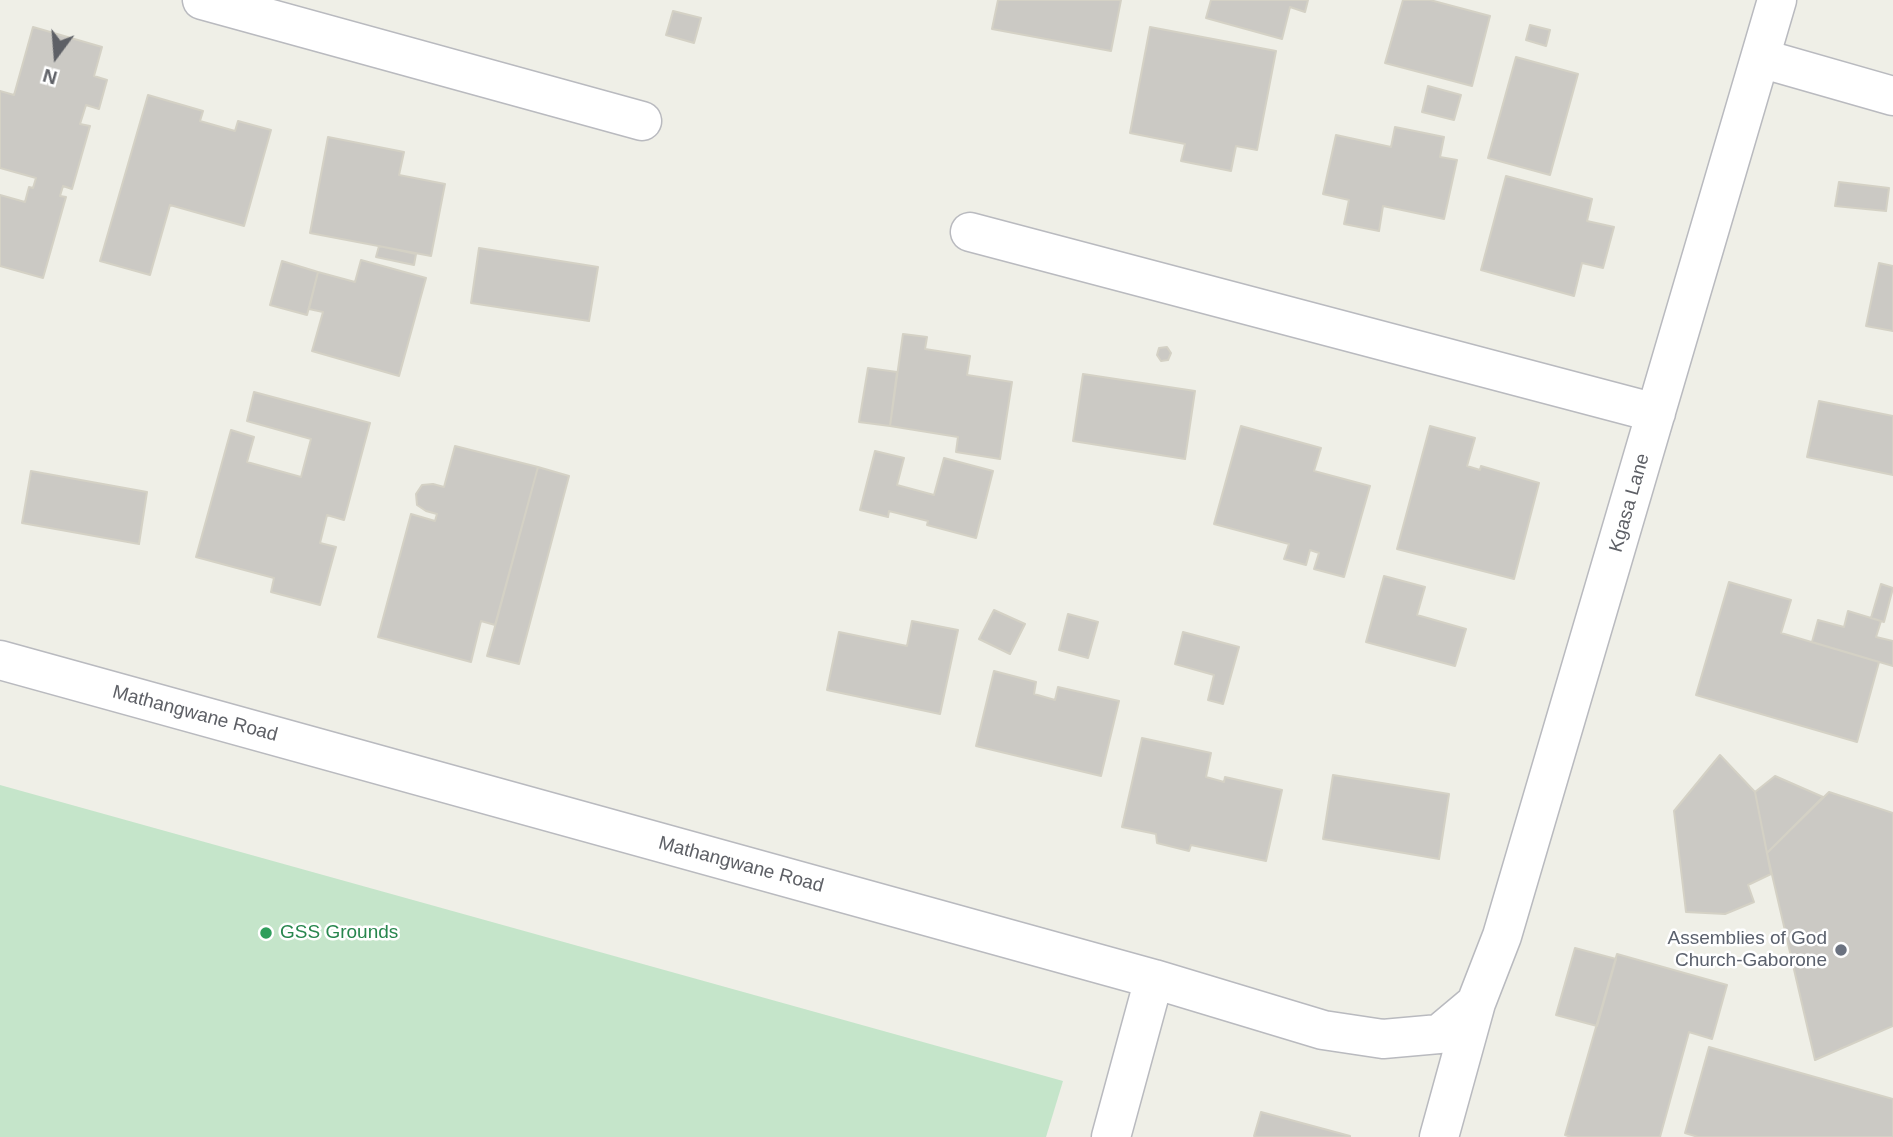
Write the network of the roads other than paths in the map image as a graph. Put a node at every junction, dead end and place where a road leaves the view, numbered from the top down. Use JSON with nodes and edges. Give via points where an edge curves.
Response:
{"nodes":[{"id":1,"x":202,"y":0,"type":"edge"},
{"id":2,"x":1777,"y":0,"type":"edge"},
{"id":3,"x":1760,"y":58,"type":"junction"},
{"id":4,"x":1893,"y":96,"type":"edge"},
{"id":5,"x":642,"y":121,"type":"dead end"},
{"id":6,"x":970,"y":232,"type":"dead end"},
{"id":7,"x":1656,"y":413,"type":"junction"},
{"id":8,"x":0,"y":660,"type":"edge"},
{"id":9,"x":1154,"y":979,"type":"junction"},
{"id":10,"x":1476,"y":1003,"type":"junction"},
{"id":11,"x":1111,"y":1137,"type":"edge"},
{"id":12,"x":1439,"y":1137,"type":"edge"}],
"edges":[{"from":1,"to":5,"type":"street"},
{"from":2,"to":3,"type":"street","name":"Kgasa Lane"},
{"from":3,"to":4,"type":"street"},
{"from":3,"to":7,"type":"street","name":"Kgasa Lane"},
{"from":6,"to":7,"type":"street"},
{"from":7,"to":10,"type":"street","name":"Kgasa Lane","via":[[1502,936]]},
{"from":8,"to":9,"type":"street","name":"Mathangwane Road"},
{"from":9,"to":10,"type":"street","name":"Mathangwane Road","via":[[1323,1030],[1383,1039],[1439,1034]]},
{"from":9,"to":11,"type":"street"},
{"from":10,"to":12,"type":"street","name":"Kgasa Lane"}]}
